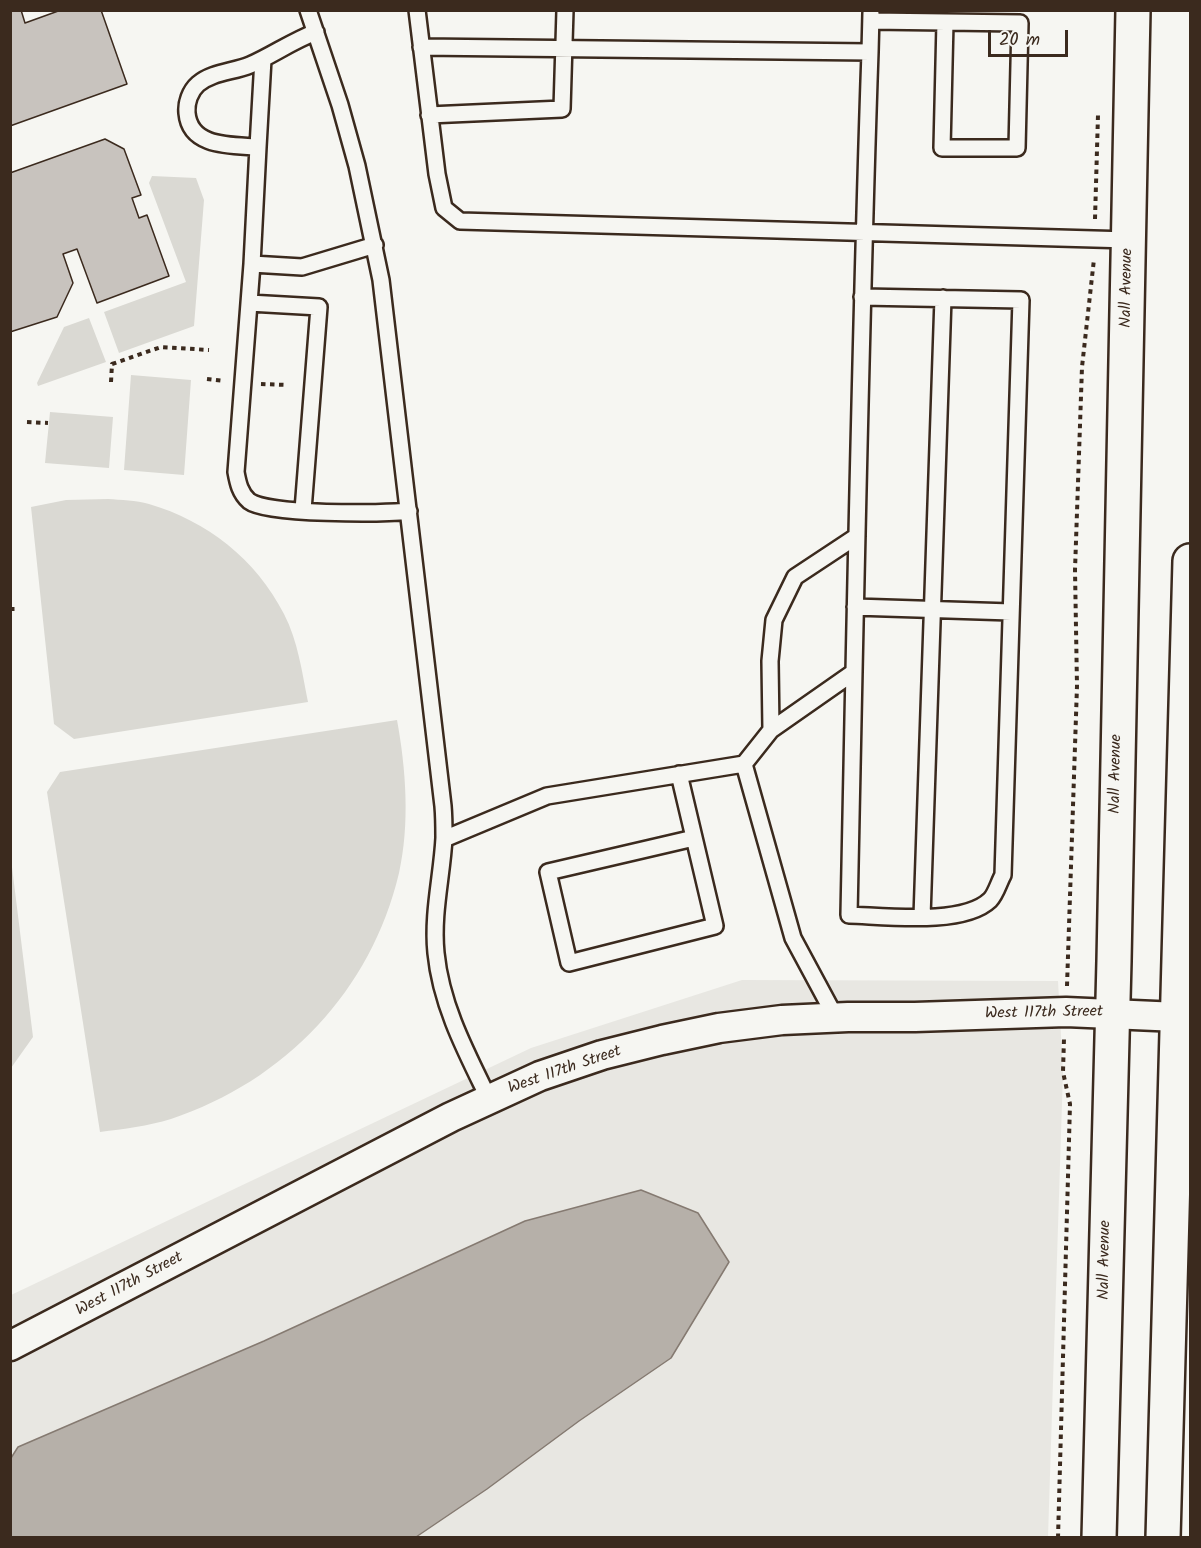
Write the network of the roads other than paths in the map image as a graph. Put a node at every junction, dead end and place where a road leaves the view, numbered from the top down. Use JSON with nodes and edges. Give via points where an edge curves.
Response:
{"nodes":[{"id":1,"x":308,"y":10,"type":"edge"},
{"id":2,"x":417,"y":10,"type":"edge"},
{"id":3,"x":565,"y":10,"type":"edge"},
{"id":4,"x":1133,"y":10,"type":"edge"},
{"id":5,"x":871,"y":16,"type":"edge"},
{"id":6,"x":945,"y":22,"type":"junction"},
{"id":7,"x":316,"y":32,"type":"junction"},
{"id":8,"x":421,"y":47,"type":"junction"},
{"id":9,"x":564,"y":49,"type":"junction"},
{"id":10,"x":870,"y":52,"type":"junction"},
{"id":11,"x":262,"y":60,"type":"junction"},
{"id":12,"x":429,"y":115,"type":"junction"},
{"id":13,"x":258,"y":147,"type":"junction"},
{"id":14,"x":863,"y":232,"type":"junction"},
{"id":15,"x":1129,"y":240,"type":"junction"},
{"id":16,"x":375,"y":245,"type":"junction"},
{"id":17,"x":252,"y":264,"type":"junction"},
{"id":18,"x":862,"y":297,"type":"junction"},
{"id":19,"x":943,"y":298,"type":"junction"},
{"id":20,"x":249,"y":303,"type":"junction"},
{"id":21,"x":303,"y":510,"type":"junction"},
{"id":22,"x":409,"y":511,"type":"junction"},
{"id":23,"x":857,"y":536,"type":"junction"},
{"id":24,"x":1191,"y":561,"type":"edge"},
{"id":25,"x":855,"y":607,"type":"junction"},
{"id":26,"x":932,"y":610,"type":"junction"},
{"id":27,"x":1011,"y":612,"type":"junction"},
{"id":28,"x":854,"y":672,"type":"junction"},
{"id":29,"x":771,"y":730,"type":"junction"},
{"id":30,"x":744,"y":764,"type":"junction"},
{"id":31,"x":680,"y":774,"type":"junction"},
{"id":32,"x":694,"y":838,"type":"junction"},
{"id":33,"x":444,"y":839,"type":"junction"},
{"id":34,"x":922,"y":917,"type":"junction"},
{"id":35,"x":1112,"y":1013,"type":"junction"},
{"id":36,"x":836,"y":1018,"type":"junction"},
{"id":37,"x":1186,"y":1018,"type":"edge"},
{"id":38,"x":489,"y":1099,"type":"junction"},
{"id":39,"x":10,"y":1346,"type":"edge"},
{"id":40,"x":1099,"y":1538,"type":"edge"},
{"id":41,"x":1162,"y":1538,"type":"edge"}],
"edges":[{"from":1,"to":7,"type":"lane"},
{"from":2,"to":8,"type":"lane"},
{"from":3,"to":9,"type":"lane"},
{"from":4,"to":15,"type":"main road","name":"Nall Avenue"},
{"from":5,"to":6,"type":"lane"},
{"from":5,"to":10,"type":"lane"},
{"from":6,"to":6,"type":"lane","via":[[1020,23],[1017,148],[942,148]]},
{"from":7,"to":11,"type":"lane"},
{"from":7,"to":16,"type":"lane","via":[[346,126]]},
{"from":8,"to":9,"type":"lane"},
{"from":8,"to":12,"type":"lane"},
{"from":9,"to":10,"type":"lane"},
{"from":9,"to":12,"type":"lane","via":[[562,109]]},
{"from":10,"to":14,"type":"lane"},
{"from":11,"to":13,"type":"lane"},
{"from":11,"to":13,"type":"lane","via":[[206,78],[196,85],[186,107],[191,128],[208,142]]},
{"from":12,"to":14,"type":"lane","via":[[444,208],[460,221]]},
{"from":13,"to":17,"type":"lane"},
{"from":14,"to":15,"type":"lane"},
{"from":14,"to":18,"type":"lane"},
{"from":15,"to":35,"type":"main road","name":"Nall Avenue"},
{"from":16,"to":17,"type":"lane","via":[[302,267]]},
{"from":16,"to":22,"type":"lane"},
{"from":17,"to":20,"type":"lane"},
{"from":18,"to":19,"type":"lane"},
{"from":18,"to":23,"type":"lane"},
{"from":19,"to":26,"type":"lane"},
{"from":19,"to":27,"type":"lane","via":[[1021,300]]},
{"from":20,"to":21,"type":"lane","via":[[238,487],[249,501],[261,507]]},
{"from":20,"to":21,"type":"lane","via":[[319,307]]},
{"from":21,"to":22,"type":"lane","via":[[366,514]]},
{"from":22,"to":33,"type":"lane","via":[[440,768]]},
{"from":23,"to":25,"type":"lane"},
{"from":23,"to":29,"type":"lane","via":[[795,577],[774,620]]},
{"from":24,"to":37,"type":"main road"},
{"from":25,"to":26,"type":"lane"},
{"from":25,"to":28,"type":"lane"},
{"from":26,"to":27,"type":"lane"},
{"from":26,"to":34,"type":"lane"},
{"from":27,"to":34,"type":"lane","via":[[1003,875],[990,899],[972,911],[939,918]]},
{"from":28,"to":29,"type":"lane"},
{"from":28,"to":34,"type":"lane","via":[[849,915]]},
{"from":29,"to":30,"type":"lane"},
{"from":30,"to":31,"type":"lane"},
{"from":30,"to":36,"type":"lane","via":[[794,938]]},
{"from":31,"to":32,"type":"lane"},
{"from":31,"to":33,"type":"lane","via":[[547,796]]},
{"from":32,"to":32,"type":"lane","via":[[715,926],[569,963],[548,872]]},
{"from":33,"to":38,"type":"lane","via":[[436,952],[446,1003]]},
{"from":35,"to":36,"type":"street","name":"West 117th Street"},
{"from":35,"to":37,"type":"street","name":"West 117th Street"},
{"from":35,"to":40,"type":"main road","name":"Nall Avenue"},
{"from":36,"to":38,"type":"street","name":"West 117th Street","via":[[730,1026],[662,1040],[540,1076]]},
{"from":37,"to":41,"type":"main road"},
{"from":38,"to":39,"type":"street","name":"West 117th Street"}]}
